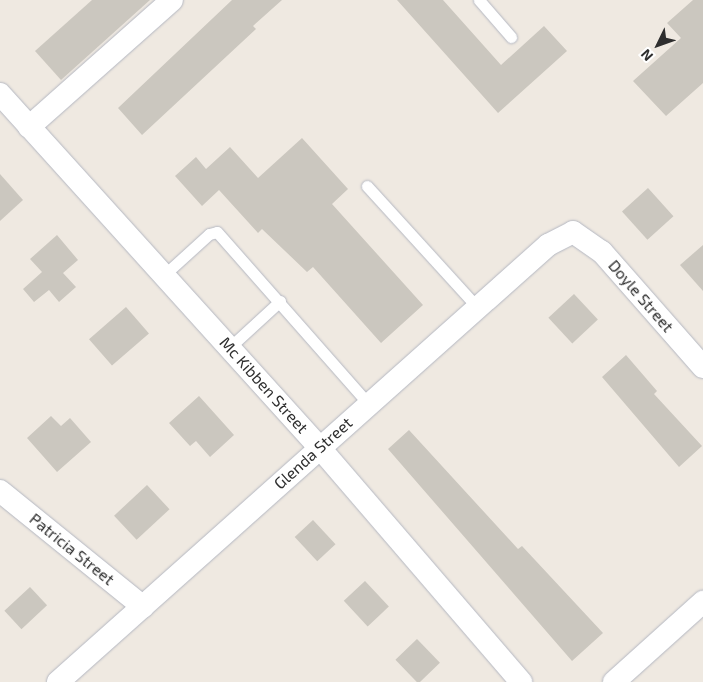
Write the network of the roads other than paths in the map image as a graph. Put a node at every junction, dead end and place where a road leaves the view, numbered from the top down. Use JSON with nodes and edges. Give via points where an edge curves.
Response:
{"nodes":[{"id":1,"x":172,"y":0,"type":"edge"},
{"id":2,"x":480,"y":0,"type":"edge"},
{"id":3,"x":511,"y":37,"type":"dead end"},
{"id":4,"x":0,"y":94,"type":"edge"},
{"id":5,"x":30,"y":128,"type":"junction"},
{"id":6,"x":366,"y":186,"type":"dead end"},
{"id":7,"x":573,"y":232,"type":"joint"},
{"id":8,"x":164,"y":275,"type":"junction"},
{"id":9,"x":280,"y":301,"type":"junction"},
{"id":10,"x":478,"y":307,"type":"junction"},
{"id":11,"x":230,"y":347,"type":"junction"},
{"id":12,"x":703,"y":366,"type":"edge"},
{"id":13,"x":368,"y":403,"type":"junction"},
{"id":14,"x":319,"y":447,"type":"junction"},
{"id":15,"x":0,"y":490,"type":"edge"},
{"id":16,"x":703,"y":602,"type":"edge"},
{"id":17,"x":143,"y":607,"type":"junction"},
{"id":18,"x":58,"y":682,"type":"edge"},
{"id":19,"x":521,"y":682,"type":"edge"},
{"id":20,"x":614,"y":682,"type":"edge"}],
"edges":[{"from":1,"to":5,"type":"street"},
{"from":2,"to":3,"type":"lane"},
{"from":4,"to":5,"type":"street","name":"Mc Kibben Street"},
{"from":5,"to":8,"type":"street","name":"Mc Kibben Street"},
{"from":6,"to":10,"type":"lane"},
{"from":7,"to":10,"type":"street","name":"Glenda Street","via":[[548,245]]},
{"from":7,"to":12,"type":"street","name":"Doyle Street","via":[[602,252]]},
{"from":8,"to":9,"type":"lane","via":[[209,234],[217,232]]},
{"from":8,"to":11,"type":"street","name":"Mc Kibben Street"},
{"from":9,"to":11,"type":"lane"},
{"from":9,"to":13,"type":"lane"},
{"from":10,"to":13,"type":"street","name":"Glenda Street"},
{"from":11,"to":14,"type":"street","name":"Mc Kibben Street"},
{"from":13,"to":14,"type":"street","name":"Glenda Street"},
{"from":14,"to":17,"type":"street","name":"Glenda Street"},
{"from":14,"to":19,"type":"street","name":"Mc Kibben Street"},
{"from":15,"to":17,"type":"street","name":"Patricia Street"},
{"from":16,"to":20,"type":"street"},
{"from":17,"to":18,"type":"street","name":"Glenda Street"}]}
